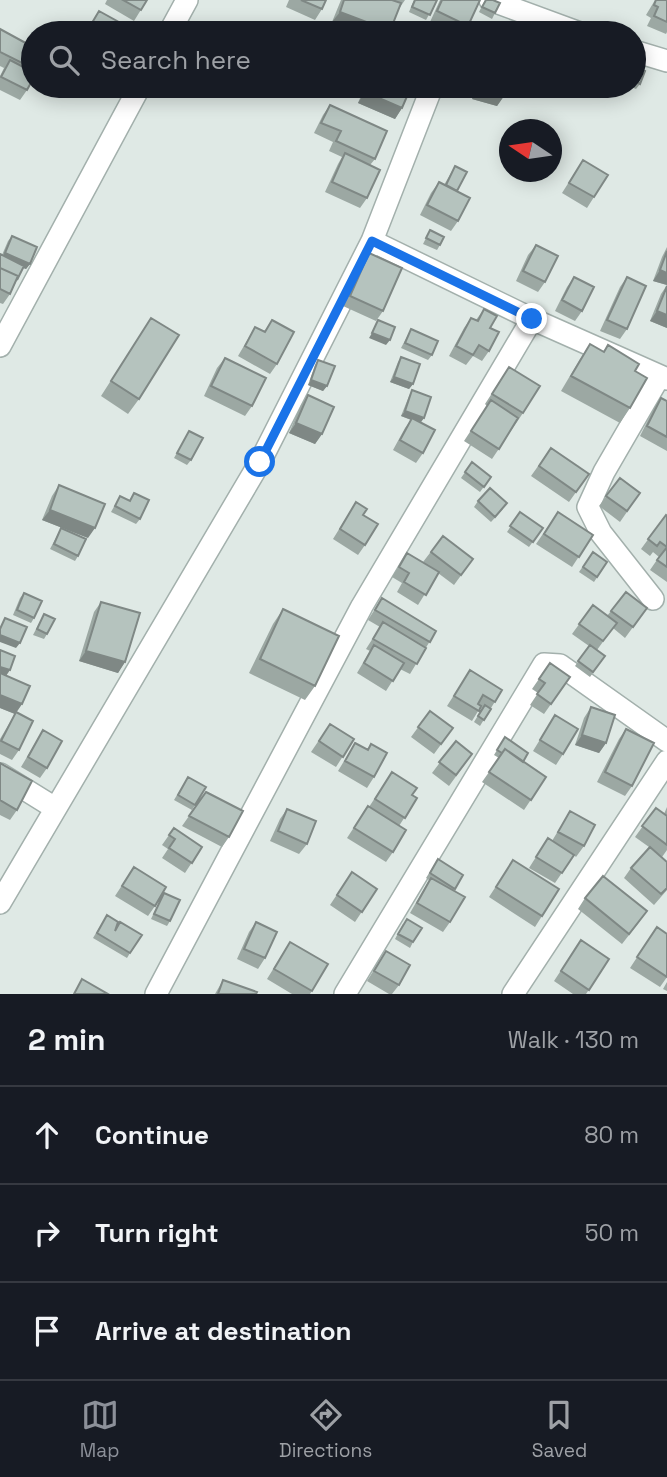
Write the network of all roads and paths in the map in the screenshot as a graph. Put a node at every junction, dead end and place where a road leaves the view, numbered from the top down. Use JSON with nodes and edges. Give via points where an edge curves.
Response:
{"nodes":[{"id":1,"x":187,"y":0,"type":"edge"},
{"id":2,"x":490,"y":0,"type":"edge"},
{"id":3,"x":176,"y":21,"type":"edge"},
{"id":4,"x":547,"y":21,"type":"edge"},
{"id":5,"x":646,"y":55,"type":"edge"},
{"id":6,"x":667,"y":61,"type":"edge"},
{"id":7,"x":134,"y":98,"type":"edge"},
{"id":8,"x":427,"y":98,"type":"edge"},
{"id":9,"x":372,"y":241,"type":"junction"},
{"id":10,"x":532,"y":319,"type":"junction"},
{"id":11,"x":0,"y":345,"type":"edge"},
{"id":12,"x":663,"y":378,"type":"edge"},
{"id":13,"x":653,"y":599,"type":"dead end"},
{"id":14,"x":667,"y":741,"type":"edge"},
{"id":15,"x":667,"y":761,"type":"edge"},
{"id":16,"x":0,"y":774,"type":"edge"},
{"id":17,"x":55,"y":808,"type":"junction"},
{"id":18,"x":0,"y":903,"type":"edge"},
{"id":19,"x":159,"y":993,"type":"edge"},
{"id":20,"x":345,"y":994,"type":"edge"},
{"id":21,"x":513,"y":994,"type":"edge"}],
"edges":[{"from":1,"to":3,"type":"street"},
{"from":2,"to":4,"type":"street"},
{"from":5,"to":6,"type":"street"},
{"from":7,"to":11,"type":"street"},
{"from":8,"to":9,"type":"street"},
{"from":9,"to":10,"type":"street"},
{"from":9,"to":17,"type":"street","via":[[260,462]]},
{"from":10,"to":12,"type":"street"},
{"from":10,"to":19,"type":"street","via":[[362,606]]},
{"from":12,"to":13,"type":"street","via":[[604,472],[588,507],[601,533]]},
{"from":14,"to":20,"type":"street","via":[[560,664],[544,664]]},
{"from":15,"to":21,"type":"street"},
{"from":16,"to":17,"type":"street"},
{"from":17,"to":18,"type":"street"}]}
